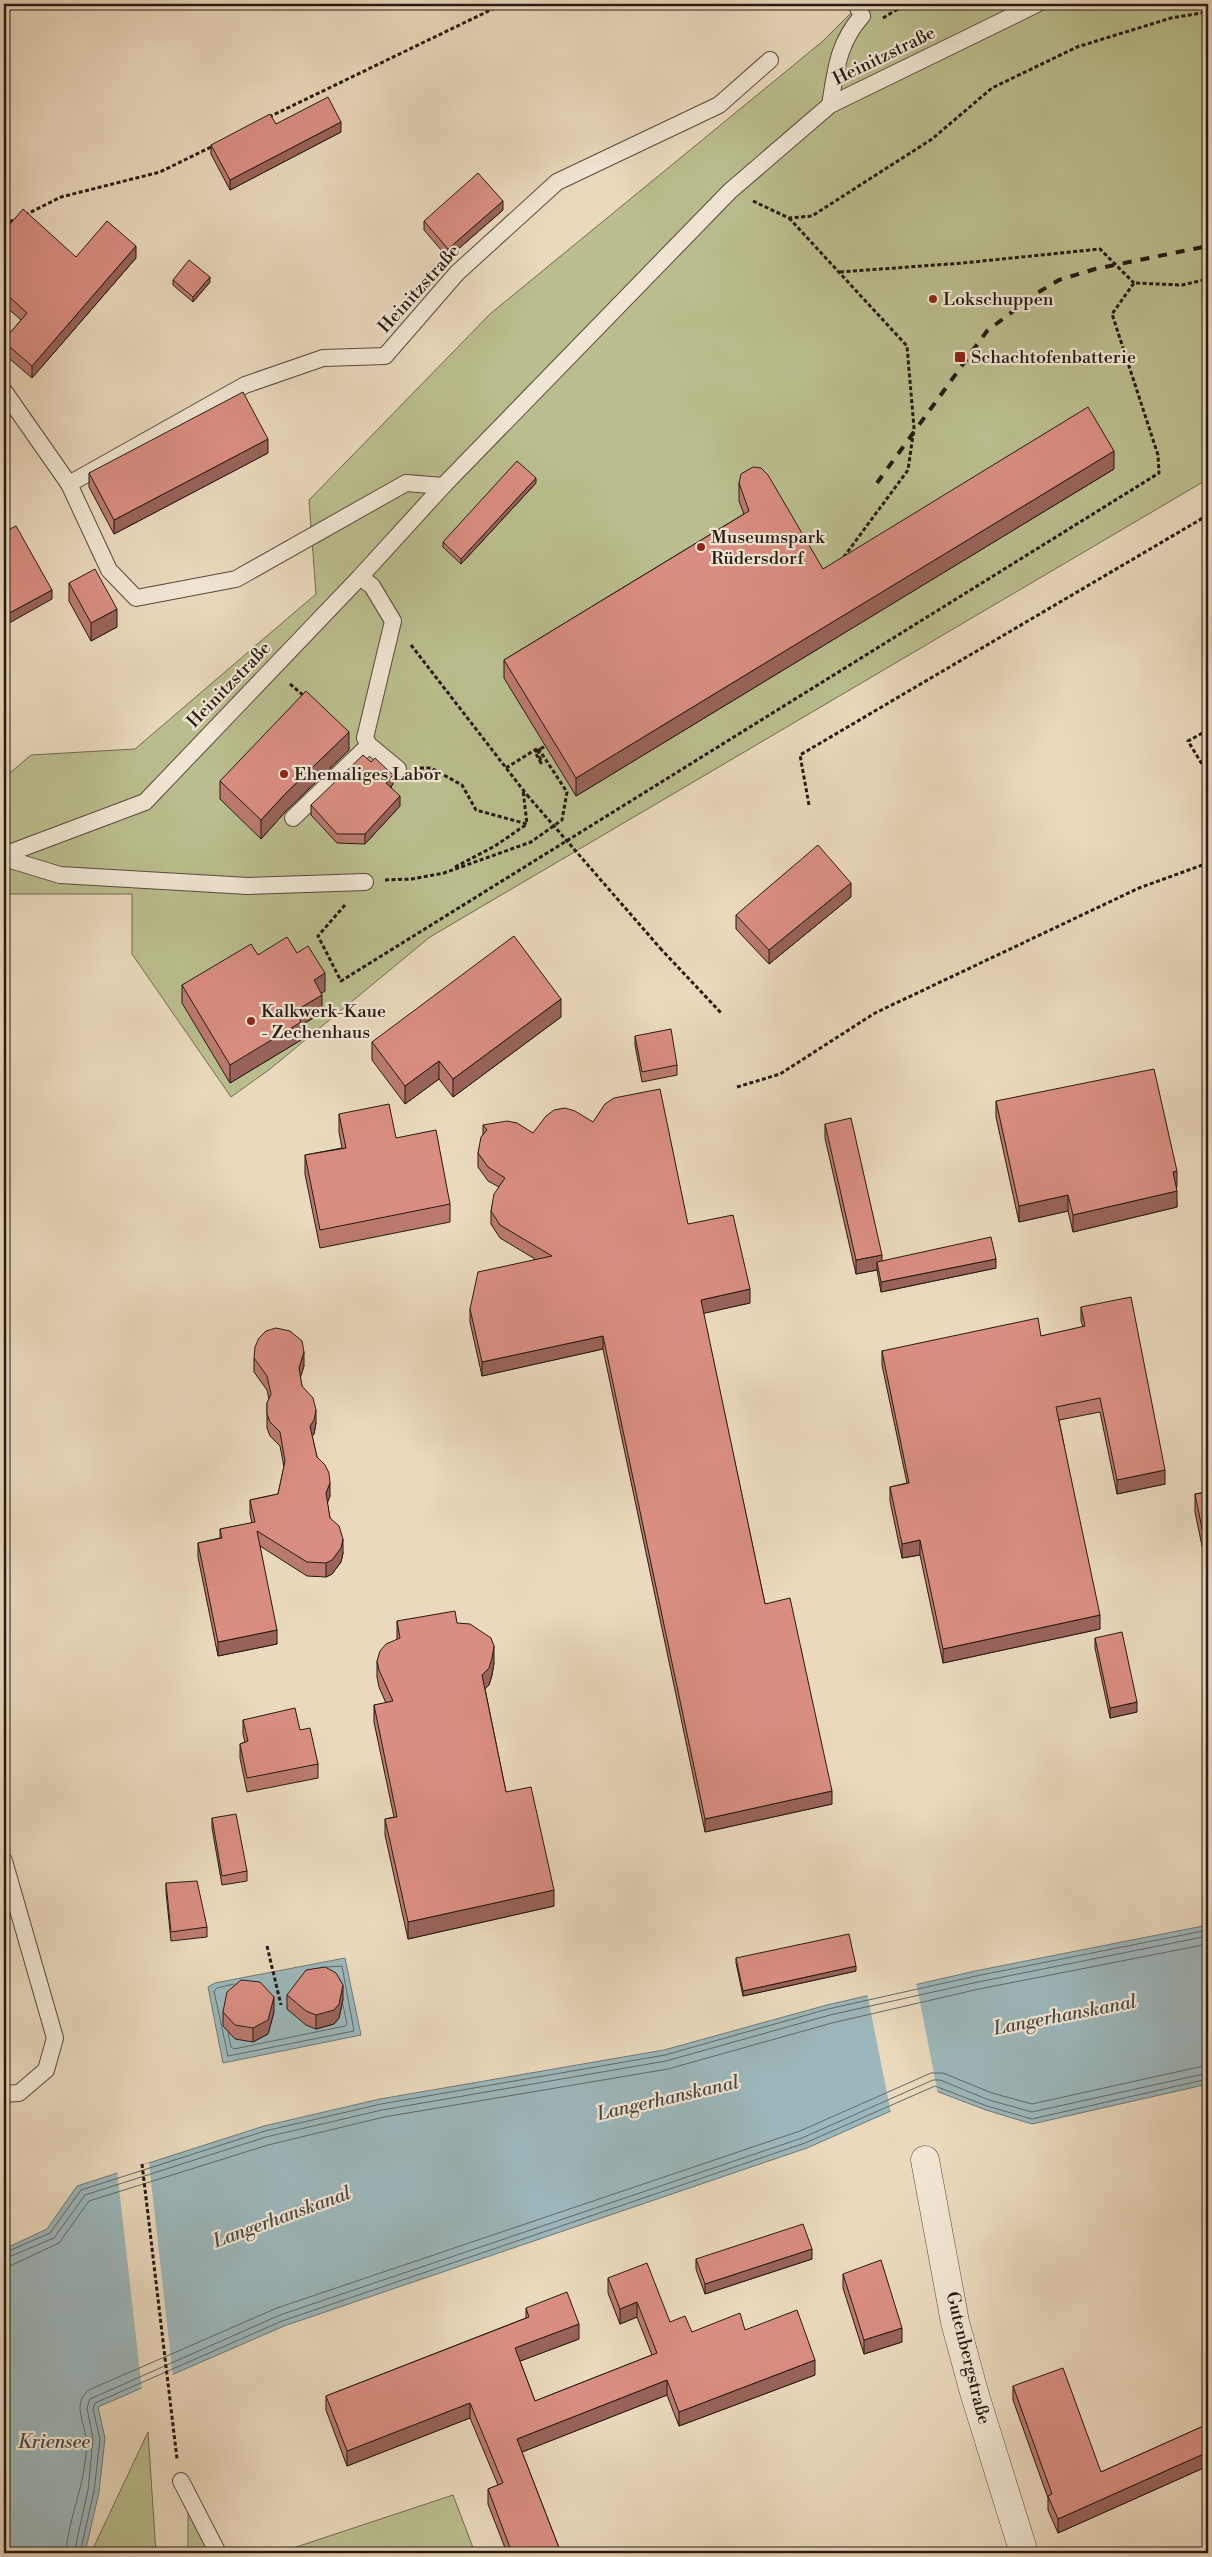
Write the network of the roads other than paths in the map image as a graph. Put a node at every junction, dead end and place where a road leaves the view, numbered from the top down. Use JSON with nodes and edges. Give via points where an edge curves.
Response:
{"nodes":[{"id":1,"x":856,"y":4,"type":"edge"},
{"id":2,"x":1037,"y":4,"type":"edge"},
{"id":3,"x":770,"y":60,"type":"dead end"},
{"id":4,"x":830,"y":104,"type":"junction"},
{"id":5,"x":4,"y":391,"type":"edge"},
{"id":6,"x":69,"y":484,"type":"junction"},
{"id":7,"x":444,"y":486,"type":"junction"},
{"id":8,"x":360,"y":577,"type":"junction"},
{"id":9,"x":369,"y":745,"type":"junction"},
{"id":10,"x":398,"y":769,"type":"road end"},
{"id":11,"x":293,"y":818,"type":"dead end"},
{"id":12,"x":4,"y":857,"type":"edge"},
{"id":13,"x":365,"y":882,"type":"road end"},
{"id":14,"x":4,"y":1861,"type":"edge"},
{"id":15,"x":4,"y":2094,"type":"edge"},
{"id":16,"x":925,"y":2160,"type":"dead end"},
{"id":17,"x":182,"y":2481,"type":"road end"},
{"id":18,"x":218,"y":2553,"type":"edge"},
{"id":19,"x":1024,"y":2553,"type":"edge"}],
"edges":[{"from":1,"to":4,"type":"lane","name":"Heinitzstraße","via":[[862,16],[848,32],[839,56]]},
{"from":2,"to":4,"type":"lane","name":"Heinitzstraße"},
{"from":3,"to":6,"type":"lane","name":"Heinitzstraße","via":[[719,105],[557,182],[457,273],[385,356],[323,358],[245,385]]},
{"from":4,"to":7,"type":"lane","name":"Heinitzstraße","via":[[730,190]]},
{"from":5,"to":6,"type":"lane"},
{"from":6,"to":7,"type":"lane","via":[[109,570],[136,598],[236,579],[406,483]]},
{"from":7,"to":8,"type":"lane","name":"Heinitzstraße"},
{"from":8,"to":9,"type":"lane","via":[[372,586],[393,621],[365,738]]},
{"from":8,"to":12,"type":"lane","name":"Heinitzstraße","via":[[145,802]]},
{"from":9,"to":10,"type":"lane"},
{"from":9,"to":11,"type":"lane"},
{"from":12,"to":13,"type":"lane","via":[[60,876],[248,886]]},
{"from":14,"to":15,"type":"lane","via":[[55,2038],[46,2070],[19,2093]]},
{"from":16,"to":19,"type":"street","name":"Gutenbergstraße","via":[[955,2322]]},
{"from":17,"to":18,"type":"lane"}]}
